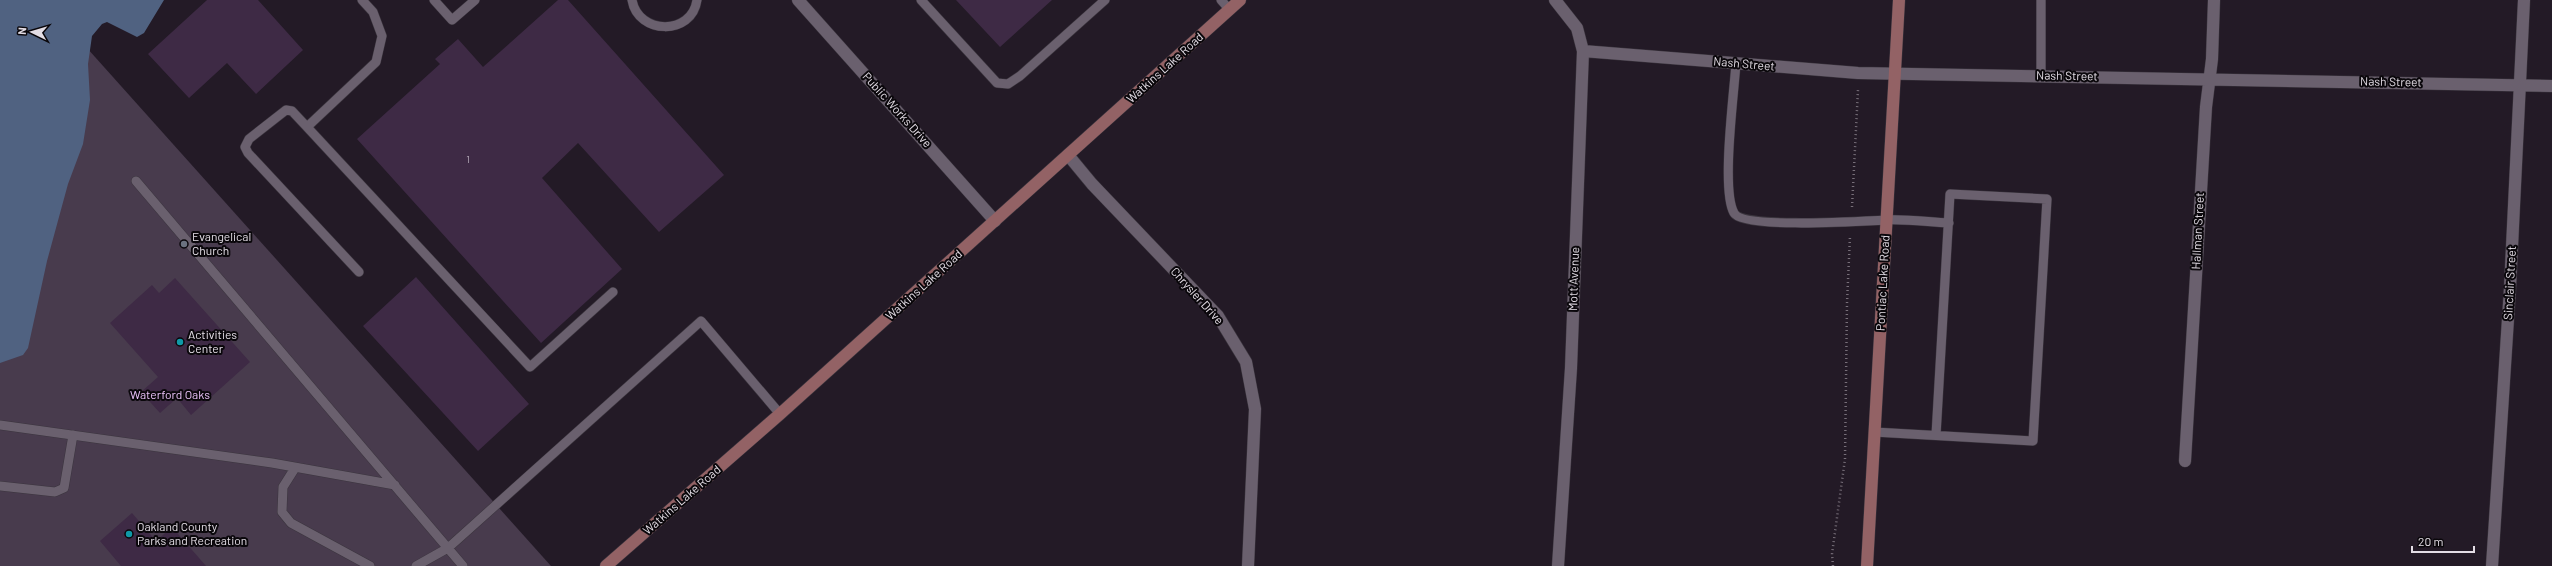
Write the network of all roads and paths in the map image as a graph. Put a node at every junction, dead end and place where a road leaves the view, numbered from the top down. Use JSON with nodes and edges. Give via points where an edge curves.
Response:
{"nodes":[{"id":1,"x":362,"y":0,"type":"edge"},
{"id":2,"x":434,"y":0,"type":"edge"},
{"id":3,"x":474,"y":0,"type":"edge"},
{"id":4,"x":696,"y":0,"type":"edge"},
{"id":5,"x":798,"y":0,"type":"edge"},
{"id":6,"x":921,"y":0,"type":"edge"},
{"id":7,"x":1106,"y":0,"type":"edge"},
{"id":8,"x":1221,"y":0,"type":"edge"},
{"id":9,"x":1240,"y":0,"type":"edge"},
{"id":10,"x":1555,"y":0,"type":"edge"},
{"id":11,"x":1899,"y":0,"type":"edge"},
{"id":12,"x":2041,"y":0,"type":"edge"},
{"id":13,"x":2214,"y":0,"type":"edge"},
{"id":14,"x":2524,"y":0,"type":"edge"},
{"id":15,"x":632,"y":1,"type":"edge"},
{"id":16,"x":1229,"y":9,"type":"junction"},
{"id":17,"x":1583,"y":51,"type":"junction"},
{"id":18,"x":1736,"y":63,"type":"junction"},
{"id":19,"x":1894,"y":73,"type":"junction"},
{"id":20,"x":2041,"y":76,"type":"junction"},
{"id":21,"x":2209,"y":78,"type":"junction"},
{"id":22,"x":1858,"y":84,"type":"dead end"},
{"id":23,"x":2519,"y":85,"type":"junction"},
{"id":24,"x":2552,"y":86,"type":"edge"},
{"id":25,"x":307,"y":127,"type":"junction"},
{"id":26,"x":1068,"y":155,"type":"junction"},
{"id":27,"x":136,"y":181,"type":"dead end"},
{"id":28,"x":1886,"y":220,"type":"junction"},
{"id":29,"x":995,"y":221,"type":"junction"},
{"id":30,"x":1851,"y":222,"type":"junction"},
{"id":31,"x":1949,"y":223,"type":"junction"},
{"id":32,"x":359,"y":272,"type":"dead end"},
{"id":33,"x":612,"y":292,"type":"dead end"},
{"id":34,"x":780,"y":414,"type":"junction"},
{"id":35,"x":0,"y":425,"type":"edge"},
{"id":36,"x":1874,"y":432,"type":"junction"},
{"id":37,"x":73,"y":435,"type":"junction"},
{"id":38,"x":1936,"y":436,"type":"junction"},
{"id":39,"x":2185,"y":461,"type":"dead end"},
{"id":40,"x":295,"y":468,"type":"junction"},
{"id":41,"x":0,"y":486,"type":"edge"},
{"id":42,"x":395,"y":486,"type":"junction"},
{"id":43,"x":448,"y":548,"type":"junction"},
{"id":44,"x":370,"y":566,"type":"edge"},
{"id":45,"x":416,"y":566,"type":"edge"},
{"id":46,"x":463,"y":566,"type":"edge"},
{"id":47,"x":606,"y":566,"type":"edge"},
{"id":48,"x":1248,"y":566,"type":"edge"},
{"id":49,"x":1558,"y":566,"type":"edge"},
{"id":50,"x":1833,"y":566,"type":"edge"},
{"id":51,"x":1867,"y":566,"type":"edge"},
{"id":52,"x":2492,"y":566,"type":"edge"}],
"edges":[{"from":1,"to":25,"type":"lane","via":[[373,12],[382,36],[376,62]]},
{"from":2,"to":3,"type":"lane","via":[[452,20]]},
{"from":4,"to":15,"type":"lane","via":[[692,13],[685,20],[665,28],[644,21]]},
{"from":5,"to":29,"type":"street","name":"Public Works Drive"},
{"from":6,"to":7,"type":"lane","via":[[997,83],[1008,84]]},
{"from":8,"to":16,"type":"lane"},
{"from":9,"to":16,"type":"street","name":"Watkins Lake Road"},
{"from":10,"to":17,"type":"street","name":"Mott Avenue","via":[[1577,28]]},
{"from":11,"to":19,"type":"street","name":"Pontiac Lake Road"},
{"from":12,"to":20,"type":"lane"},
{"from":13,"to":21,"type":"street","name":"Hallman Street"},
{"from":14,"to":23,"type":"street","name":"Sinclair Street"},
{"from":16,"to":26,"type":"street","name":"Watkins Lake Road"},
{"from":17,"to":18,"type":"street","name":"Nash Street"},
{"from":17,"to":49,"type":"street","name":"Mott Avenue","via":[[1570,368]]},
{"from":18,"to":19,"type":"street","name":"Nash Street","via":[[1858,73]]},
{"from":18,"to":30,"type":"lane","via":[[1727,188],[1734,214],[1741,220],[1760,222]]},
{"from":19,"to":20,"type":"street","name":"Nash Street"},
{"from":19,"to":28,"type":"street","name":"Pontiac Lake Road"},
{"from":20,"to":21,"type":"street","name":"Nash Street"},
{"from":21,"to":23,"type":"street","name":"Nash Street"},
{"from":21,"to":39,"type":"street","name":"Hallman Street"},
{"from":22,"to":30,"type":"path"},
{"from":23,"to":24,"type":"street","name":"Nash Street"},
{"from":23,"to":52,"type":"street","name":"Sinclair Street","via":[[2510,288]]},
{"from":25,"to":32,"type":"lane","via":[[292,111],[286,110],[249,139],[246,147],[248,154]]},
{"from":25,"to":33,"type":"lane","via":[[530,367]]},
{"from":26,"to":29,"type":"street","name":"Watkins Lake Road"},
{"from":26,"to":48,"type":"street","name":"Chrysler Drive","via":[[1092,184],[1218,316],[1246,362],[1255,409]]},
{"from":27,"to":42,"type":"lane"},
{"from":28,"to":30,"type":"lane"},
{"from":28,"to":31,"type":"lane"},
{"from":28,"to":36,"type":"street","name":"Pontiac Lake Road"},
{"from":29,"to":34,"type":"street","name":"Watkins Lake Road"},
{"from":30,"to":50,"type":"path","via":[[1847,303],[1846,459],[1832,554]]},
{"from":31,"to":38,"type":"lane"},
{"from":31,"to":38,"type":"lane","via":[[1950,194],[2047,199],[2033,441]]},
{"from":34,"to":43,"type":"lane","via":[[701,321]]},
{"from":34,"to":47,"type":"street","name":"Watkins Lake Road"},
{"from":35,"to":37,"type":"lane"},
{"from":36,"to":38,"type":"lane"},
{"from":36,"to":51,"type":"street","name":"Pontiac Lake Road"},
{"from":37,"to":40,"type":"lane"},
{"from":37,"to":41,"type":"lane","via":[[64,488],[55,492]]},
{"from":40,"to":42,"type":"lane"},
{"from":40,"to":44,"type":"lane","via":[[284,487],[282,512],[291,523]]},
{"from":42,"to":43,"type":"lane"},
{"from":43,"to":45,"type":"lane"},
{"from":43,"to":46,"type":"lane"}]}
